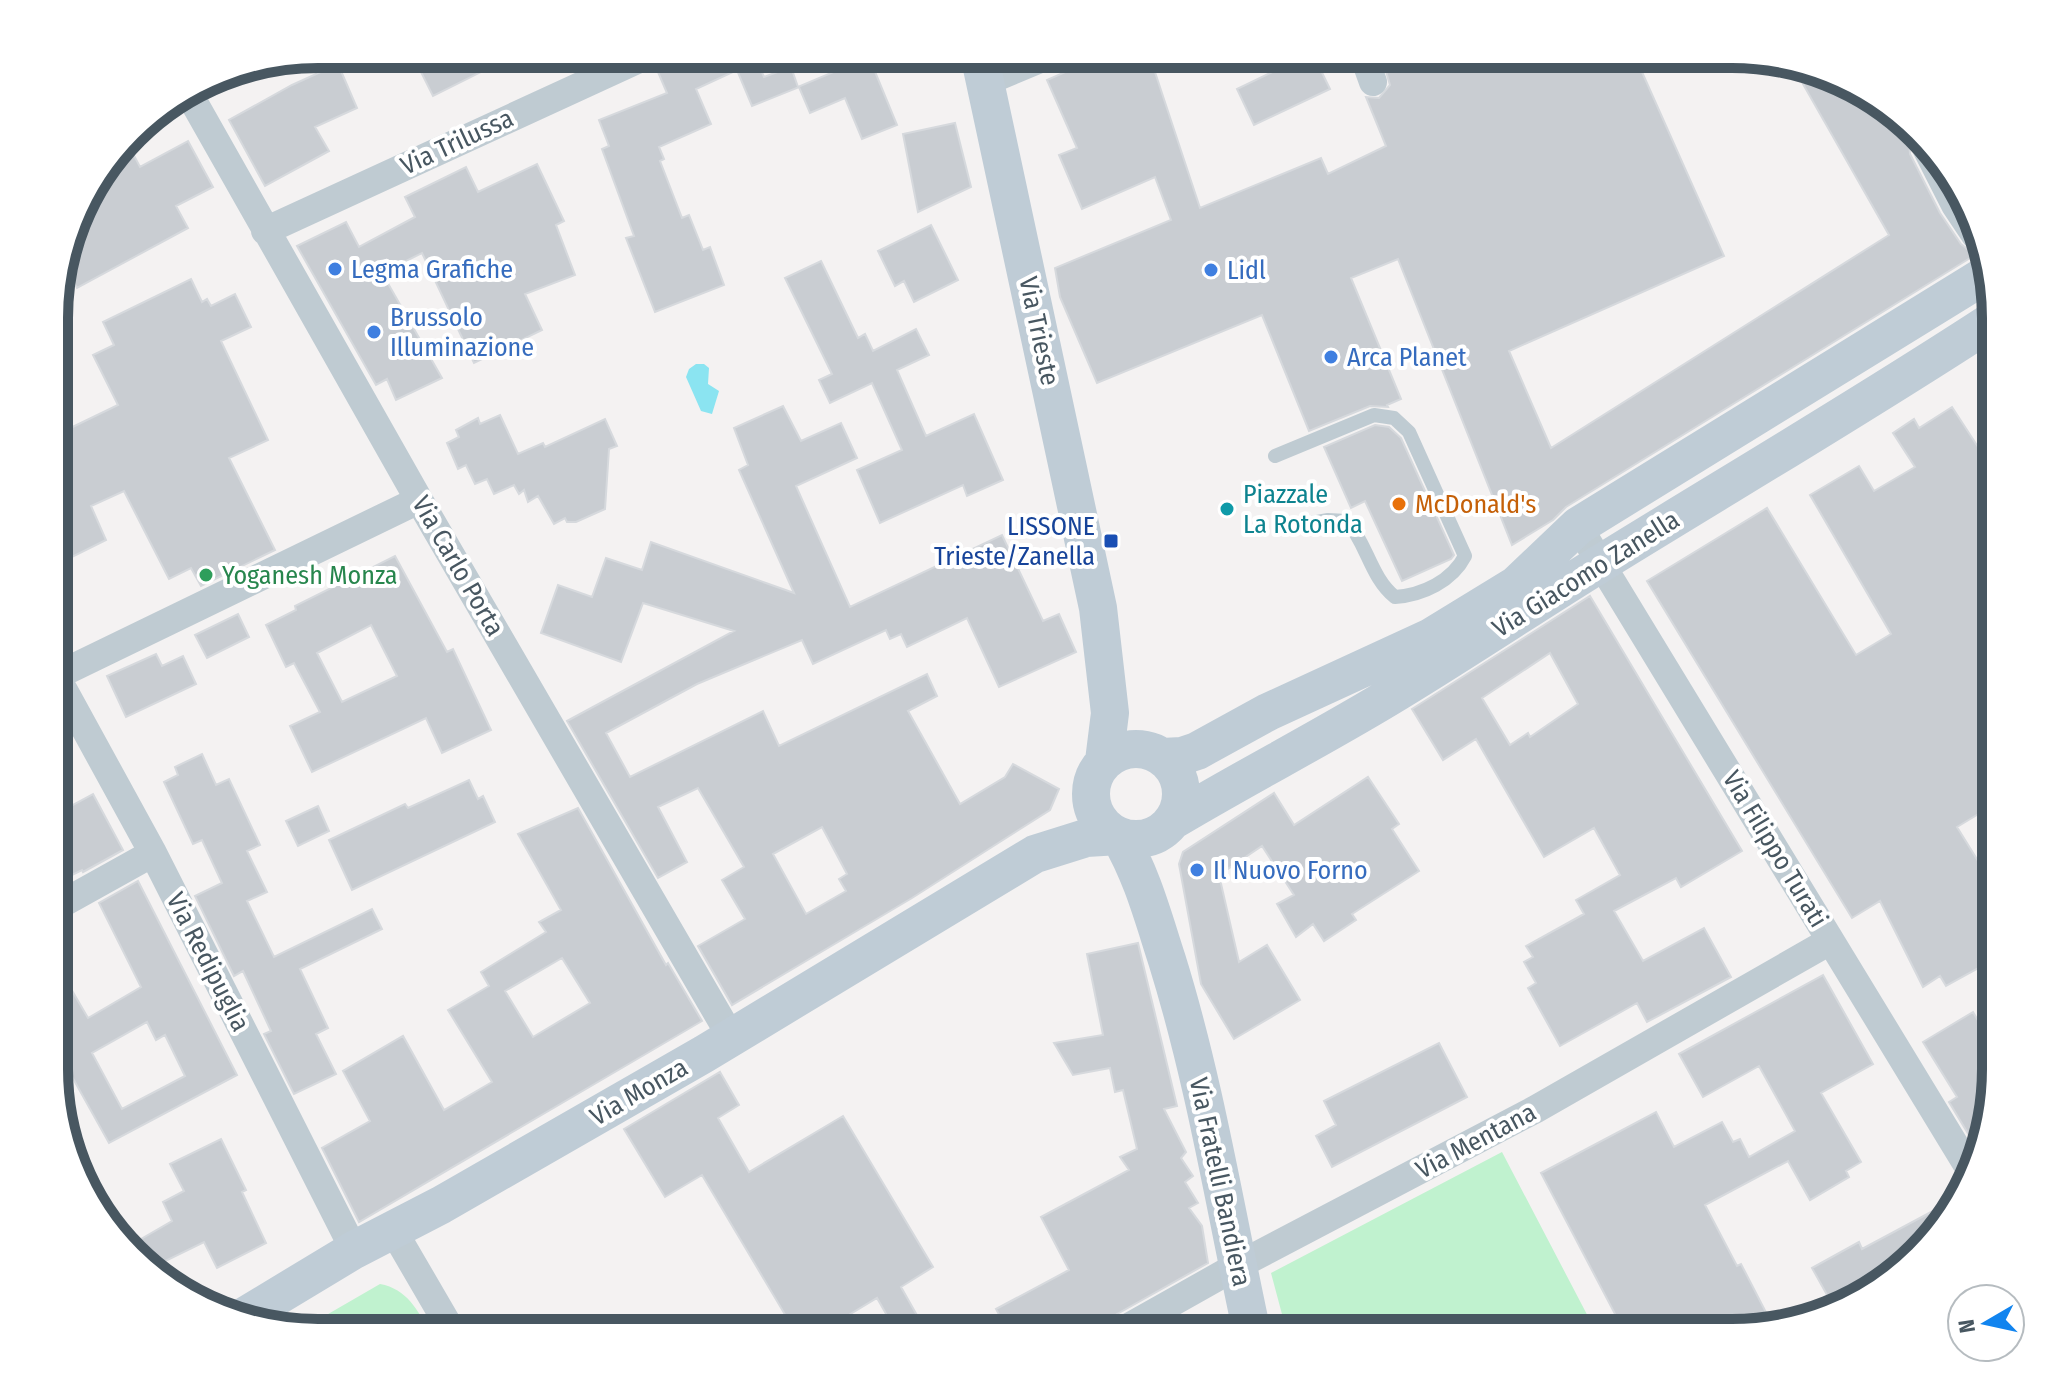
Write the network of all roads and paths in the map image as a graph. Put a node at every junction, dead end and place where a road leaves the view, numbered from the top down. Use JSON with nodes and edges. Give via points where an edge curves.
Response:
{"nodes":[{"id":1,"x":982,"y":68,"type":"edge"},
{"id":2,"x":1368,"y":68,"type":"edge"},
{"id":3,"x":618,"y":69,"type":"edge"},
{"id":4,"x":1373,"y":82,"type":"dead end"},
{"id":5,"x":193,"y":102,"type":"edge"},
{"id":6,"x":265,"y":231,"type":"junction"},
{"id":7,"x":1978,"y":279,"type":"edge"},
{"id":8,"x":1981,"y":328,"type":"edge"},
{"id":9,"x":1275,"y":456,"type":"dead end"},
{"id":10,"x":419,"y":500,"type":"junction"},
{"id":11,"x":1301,"y":525,"type":"dead end"},
{"id":12,"x":1578,"y":526,"type":"junction"},
{"id":13,"x":1601,"y":563,"type":"junction"},
{"id":14,"x":1098,"y":608,"type":"junction"},
{"id":15,"x":68,"y":670,"type":"edge"},
{"id":16,"x":68,"y":698,"type":"edge"},
{"id":17,"x":1158,"y":755,"type":"junction"},
{"id":18,"x":1098,"y":774,"type":"junction"},
{"id":19,"x":1169,"y":824,"type":"junction"},
{"id":20,"x":1119,"y":836,"type":"junction"},
{"id":21,"x":153,"y":853,"type":"junction"},
{"id":22,"x":1035,"y":854,"type":"junction"},
{"id":23,"x":68,"y":900,"type":"edge"},
{"id":24,"x":1830,"y":941,"type":"junction"},
{"id":25,"x":1189,"y":1031,"type":"junction"},
{"id":26,"x":731,"y":1037,"type":"junction"},
{"id":27,"x":1964,"y":1160,"type":"edge"},
{"id":28,"x":393,"y":1230,"type":"junction"},
{"id":29,"x":354,"y":1250,"type":"junction"},
{"id":30,"x":1237,"y":1266,"type":"junction"},
{"id":31,"x":254,"y":1310,"type":"edge"},
{"id":32,"x":1144,"y":1318,"type":"edge"},
{"id":33,"x":1249,"y":1318,"type":"edge"},
{"id":34,"x":445,"y":1319,"type":"edge"}],
"edges":[{"from":1,"to":14,"type":"street","name":"Via Trieste"},
{"from":2,"to":4,"type":"street"},
{"from":3,"to":6,"type":"street","name":"Via Trilussa"},
{"from":5,"to":6,"type":"street","name":"Via Carlo Porta"},
{"from":6,"to":10,"type":"street","name":"Via Carlo Porta"},
{"from":7,"to":12,"type":"street","name":"Via Giacomo Zanella"},
{"from":8,"to":13,"type":"street","name":"Via Giacomo Zanella"},
{"from":9,"to":11,"type":"lane","via":[[1374,415],[1394,418],[1409,432],[1465,556],[1430,590],[1395,597],[1379,581],[1358,533],[1347,521]]},
{"from":10,"to":15,"type":"street"},
{"from":10,"to":26,"type":"street","name":"Via Carlo Porta"},
{"from":12,"to":13,"type":"street","name":"Via Filippo Turati"},
{"from":12,"to":17,"type":"street","name":"Via Giacomo Zanella","via":[[1516,585],[1431,637],[1197,751]]},
{"from":13,"to":19,"type":"street","name":"Via Giacomo Zanella","via":[[1399,691]]},
{"from":13,"to":24,"type":"street","name":"Via Filippo Turati"},
{"from":14,"to":17,"type":"street","name":"Via Trieste","via":[[1132,709]]},
{"from":14,"to":18,"type":"street","name":"Via Trieste","via":[[1110,713]]},
{"from":16,"to":21,"type":"street","name":"Via Redipuglia"},
{"from":17,"to":18,"type":"street","via":[[1118,752]]},
{"from":17,"to":19,"type":"street","via":[[1176,772],[1181,792]]},
{"from":18,"to":20,"type":"street","via":[[1091,797],[1095,813]]},
{"from":18,"to":22,"type":"street","name":"Via Monza"},
{"from":19,"to":20,"type":"street","via":[[1142,839]]},
{"from":19,"to":25,"type":"street","name":"Via Fratelli Bandiera","via":[[1162,863]]},
{"from":20,"to":22,"type":"street","name":"Via Monza","via":[[1086,838]]},
{"from":20,"to":25,"type":"street","name":"Via Fratelli Bandiera","via":[[1143,885]]},
{"from":21,"to":23,"type":"street"},
{"from":21,"to":29,"type":"street","name":"Via Redipuglia"},
{"from":22,"to":26,"type":"street","name":"Via Monza"},
{"from":24,"to":27,"type":"street","name":"Via Filippo Turati"},
{"from":24,"to":30,"type":"street","name":"Via Mentana","via":[[1536,1109]]},
{"from":25,"to":30,"type":"street","name":"Via Fratelli Bandiera"},
{"from":26,"to":28,"type":"street","name":"Via Monza"},
{"from":28,"to":29,"type":"street","name":"Via Monza"},
{"from":28,"to":34,"type":"street"},
{"from":29,"to":31,"type":"street","name":"Via Monza"},
{"from":30,"to":32,"type":"street","name":"Via Mentana"},
{"from":30,"to":33,"type":"street","name":"Via Fratelli Bandiera"}]}
